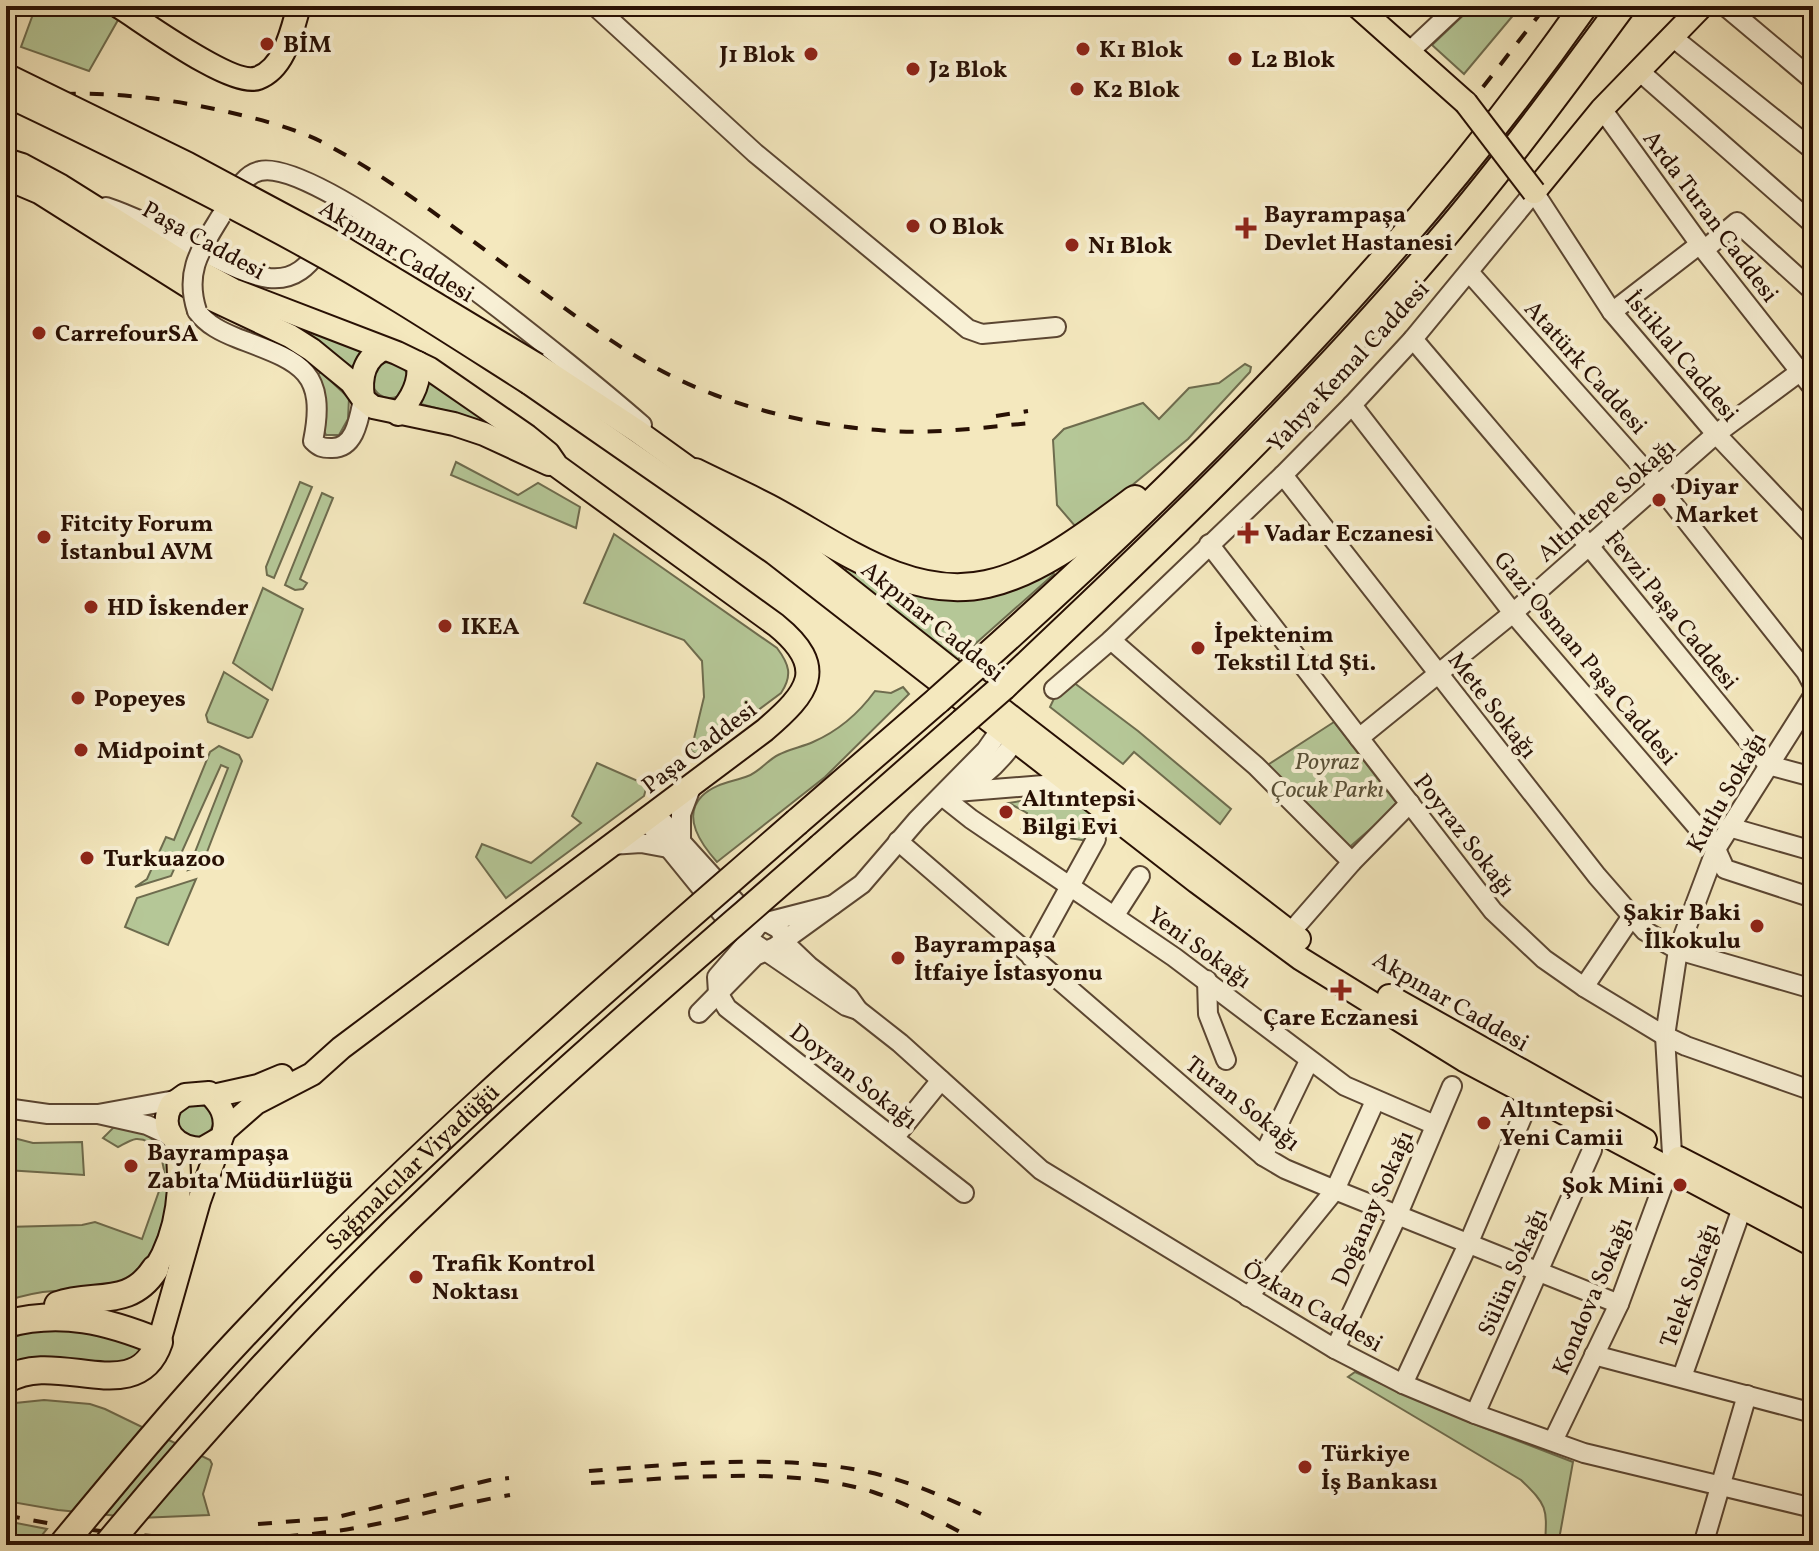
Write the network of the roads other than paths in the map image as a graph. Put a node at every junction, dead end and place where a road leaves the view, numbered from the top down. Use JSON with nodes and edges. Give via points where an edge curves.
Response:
{"nodes":[{"id":1,"x":118,"y":6,"type":"edge"},
{"id":2,"x":299,"y":6,"type":"edge"},
{"id":3,"x":595,"y":6,"type":"edge"},
{"id":4,"x":1357,"y":6,"type":"edge"},
{"id":5,"x":1458,"y":6,"type":"edge"},
{"id":6,"x":1584,"y":6,"type":"edge"},
{"id":7,"x":1622,"y":6,"type":"edge"},
{"id":8,"x":1702,"y":6,"type":"edge"},
{"id":9,"x":1725,"y":6,"type":"edge"},
{"id":10,"x":1671,"y":36,"type":"junction"},
{"id":11,"x":1410,"y":51,"type":"junction"},
{"id":12,"x":1638,"y":70,"type":"junction"},
{"id":13,"x":6,"y":75,"type":"edge"},
{"id":14,"x":1813,"y":80,"type":"edge"},
{"id":15,"x":6,"y":95,"type":"edge"},
{"id":16,"x":1602,"y":109,"type":"junction"},
{"id":17,"x":1812,"y":148,"type":"edge"},
{"id":18,"x":6,"y":160,"type":"edge"},
{"id":19,"x":6,"y":178,"type":"edge"},
{"id":20,"x":1534,"y":192,"type":"junction"},
{"id":21,"x":81,"y":198,"type":"junction"},
{"id":22,"x":1813,"y":224,"type":"edge"},
{"id":23,"x":1702,"y":247,"type":"junction"},
{"id":24,"x":430,"y":258,"type":"junction"},
{"id":25,"x":1469,"y":272,"type":"junction"},
{"id":26,"x":1813,"y":291,"type":"edge"},
{"id":27,"x":1612,"y":312,"type":"junction"},
{"id":28,"x":1056,"y":327,"type":"dead end"},
{"id":29,"x":1413,"y":339,"type":"junction"},
{"id":30,"x":384,"y":349,"type":"junction"},
{"id":31,"x":418,"y":363,"type":"junction"},
{"id":32,"x":1806,"y":367,"type":"edge"},
{"id":33,"x":533,"y":374,"type":"junction"},
{"id":34,"x":1813,"y":388,"type":"edge"},
{"id":35,"x":363,"y":399,"type":"junction"},
{"id":36,"x":1352,"y":405,"type":"junction"},
{"id":37,"x":398,"y":414,"type":"junction"},
{"id":38,"x":1240,"y":414,"type":"junction"},
{"id":39,"x":1716,"y":434,"type":"junction"},
{"id":40,"x":557,"y":466,"type":"junction"},
{"id":41,"x":695,"y":472,"type":"junction"},
{"id":42,"x":1283,"y":475,"type":"junction"},
{"id":43,"x":1659,"y":486,"type":"junction"},
{"id":44,"x":1813,"y":536,"type":"edge"},
{"id":45,"x":1209,"y":544,"type":"junction"},
{"id":46,"x":1589,"y":546,"type":"junction"},
{"id":47,"x":1513,"y":613,"type":"junction"},
{"id":48,"x":1111,"y":640,"type":"junction"},
{"id":49,"x":1438,"y":675,"type":"junction"},
{"id":50,"x":1813,"y":685,"type":"edge"},
{"id":51,"x":1054,"y":689,"type":"dead end"},
{"id":52,"x":1813,"y":696,"type":"edge"},
{"id":53,"x":1011,"y":731,"type":"junction"},
{"id":54,"x":1359,"y":738,"type":"junction"},
{"id":55,"x":1768,"y":765,"type":"junction"},
{"id":56,"x":1813,"y":777,"type":"edge"},
{"id":57,"x":1068,"y":783,"type":"junction"},
{"id":58,"x":692,"y":785,"type":"junction"},
{"id":59,"x":949,"y":794,"type":"junction"},
{"id":60,"x":1410,"y":803,"type":"junction"},
{"id":61,"x":651,"y":816,"type":"junction"},
{"id":62,"x":1729,"y":827,"type":"junction"},
{"id":63,"x":1096,"y":839,"type":"dead end"},
{"id":64,"x":898,"y":841,"type":"junction"},
{"id":65,"x":610,"y":845,"type":"junction"},
{"id":66,"x":674,"y":846,"type":"junction"},
{"id":67,"x":1716,"y":849,"type":"junction"},
{"id":68,"x":1813,"y":851,"type":"edge"},
{"id":69,"x":1352,"y":862,"type":"junction"},
{"id":70,"x":1140,"y":876,"type":"dead end"},
{"id":71,"x":1070,"y":885,"type":"junction"},
{"id":72,"x":1813,"y":898,"type":"edge"},
{"id":73,"x":833,"y":905,"type":"junction"},
{"id":74,"x":1115,"y":915,"type":"junction"},
{"id":75,"x":1632,"y":916,"type":"junction"},
{"id":76,"x":768,"y":922,"type":"junction"},
{"id":77,"x":1290,"y":933,"type":"junction"},
{"id":78,"x":783,"y":939,"type":"junction"},
{"id":79,"x":758,"y":945,"type":"junction"},
{"id":80,"x":1678,"y":950,"type":"junction"},
{"id":81,"x":1031,"y":957,"type":"junction"},
{"id":82,"x":1207,"y":980,"type":"junction"},
{"id":83,"x":1584,"y":987,"type":"junction"},
{"id":84,"x":1813,"y":989,"type":"edge"},
{"id":85,"x":718,"y":993,"type":"junction"},
{"id":86,"x":858,"y":1010,"type":"junction"},
{"id":87,"x":699,"y":1013,"type":"dead end"},
{"id":88,"x":1665,"y":1036,"type":"junction"},
{"id":89,"x":341,"y":1048,"type":"junction"},
{"id":90,"x":1226,"y":1060,"type":"dead end"},
{"id":91,"x":1309,"y":1061,"type":"junction"},
{"id":92,"x":941,"y":1080,"type":"junction"},
{"id":93,"x":1452,"y":1086,"type":"dead end"},
{"id":94,"x":1813,"y":1091,"type":"edge"},
{"id":95,"x":213,"y":1096,"type":"junction"},
{"id":96,"x":175,"y":1100,"type":"junction"},
{"id":97,"x":1375,"y":1101,"type":"junction"},
{"id":98,"x":6,"y":1108,"type":"edge"},
{"id":99,"x":98,"y":1114,"type":"junction"},
{"id":100,"x":1523,"y":1115,"type":"dead end"},
{"id":101,"x":1435,"y":1125,"type":"junction"},
{"id":102,"x":222,"y":1134,"type":"junction"},
{"id":103,"x":894,"y":1138,"type":"junction"},
{"id":104,"x":174,"y":1139,"type":"junction"},
{"id":105,"x":1592,"y":1150,"type":"dead end"},
{"id":106,"x":1263,"y":1156,"type":"junction"},
{"id":107,"x":1670,"y":1161,"type":"junction"},
{"id":108,"x":1335,"y":1190,"type":"junction"},
{"id":109,"x":964,"y":1193,"type":"dead end"},
{"id":110,"x":1742,"y":1208,"type":"junction"},
{"id":111,"x":1398,"y":1214,"type":"junction"},
{"id":112,"x":1813,"y":1227,"type":"edge"},
{"id":113,"x":1469,"y":1242,"type":"junction"},
{"id":114,"x":1813,"y":1245,"type":"edge"},
{"id":115,"x":155,"y":1269,"type":"joint"},
{"id":116,"x":1539,"y":1271,"type":"junction"},
{"id":117,"x":1248,"y":1297,"type":"junction"},
{"id":118,"x":1619,"y":1304,"type":"junction"},
{"id":119,"x":38,"y":1317,"type":"junction"},
{"id":120,"x":6,"y":1324,"type":"edge"},
{"id":121,"x":159,"y":1342,"type":"junction"},
{"id":122,"x":1335,"y":1349,"type":"junction"},
{"id":123,"x":1594,"y":1355,"type":"junction"},
{"id":124,"x":1682,"y":1377,"type":"junction"},
{"id":125,"x":6,"y":1380,"type":"edge"},
{"id":126,"x":1403,"y":1384,"type":"junction"},
{"id":127,"x":1747,"y":1395,"type":"junction"},
{"id":128,"x":1813,"y":1413,"type":"edge"},
{"id":129,"x":1475,"y":1414,"type":"junction"},
{"id":130,"x":1553,"y":1441,"type":"junction"},
{"id":131,"x":1720,"y":1485,"type":"junction"},
{"id":132,"x":1813,"y":1508,"type":"edge"},
{"id":133,"x":62,"y":1545,"type":"edge"},
{"id":134,"x":107,"y":1545,"type":"edge"},
{"id":135,"x":1703,"y":1545,"type":"edge"}],
"edges":[{"from":1,"to":2,"type":"main road","via":[[235,78],[257,78],[278,61]]},
{"from":3,"to":28,"type":"street","via":[[755,153],[963,326],[982,334]]},
{"from":4,"to":11,"type":"main road"},
{"from":5,"to":11,"type":"street"},
{"from":6,"to":38,"type":"highway","via":[[1422,215]]},
{"from":7,"to":134,"type":"highway","name":"Sağmalcılar Viyadüğü","bridge":true,"via":[[1482,190],[1351,342],[1185,515],[1003,687],[532,1103],[402,1225],[258,1370]]},
{"from":8,"to":10,"type":"main road","name":"Yahya Kemal Caddesi"},
{"from":9,"to":14,"type":"street"},
{"from":10,"to":12,"type":"main road","name":"Yahya Kemal Caddesi"},
{"from":10,"to":17,"type":"street"},
{"from":11,"to":20,"type":"main road","bridge":true,"via":[[1466,103]]},
{"from":12,"to":16,"type":"main road","name":"Yahya Kemal Caddesi"},
{"from":12,"to":22,"type":"street"},
{"from":13,"to":33,"type":"main road","name":"Akpınar Caddesi","bridge":true,"via":[[328,239]]},
{"from":15,"to":33,"type":"main road","name":"Akpınar Caddesi","bridge":true,"via":[[307,247]]},
{"from":16,"to":20,"type":"main road","name":"Yahya Kemal Caddesi"},
{"from":16,"to":23,"type":"street","name":"Arda Turan Caddesi"},
{"from":18,"to":21,"type":"main road","name":"Paşa Caddesi"},
{"from":19,"to":35,"type":"main road","name":"Paşa Caddesi","via":[[39,192],[199,293],[290,336],[351,382]]},
{"from":20,"to":25,"type":"street","name":"Yahya Kemal Caddesi"},
{"from":20,"to":27,"type":"street","name":"İstiklal Caddesi"},
{"from":21,"to":24,"type":"street","via":[[267,277],[298,272],[337,232],[348,228]]},
{"from":21,"to":30,"type":"main road","name":"Paşa Caddesi","via":[[233,290]]},
{"from":23,"to":26,"type":"street","via":[[1737,222]]},
{"from":23,"to":27,"type":"street"},
{"from":23,"to":32,"type":"street","name":"Arda Turan Caddesi"},
{"from":24,"to":35,"type":"street","bridge":true,"via":[[340,199],[262,170],[242,183],[194,267],[197,311],[212,327],[273,352],[306,373],[318,399],[313,441],[321,447],[346,445]]},
{"from":24,"to":41,"type":"street","via":[[555,351]]},
{"from":25,"to":29,"type":"street","name":"Yahya Kemal Caddesi"},
{"from":25,"to":43,"type":"street","name":"Atatürk Caddesi"},
{"from":27,"to":39,"type":"street","name":"İstiklal Caddesi"},
{"from":29,"to":36,"type":"street","name":"Yahya Kemal Caddesi"},
{"from":29,"to":46,"type":"street","name":"Fevzi Paşa Caddesi"},
{"from":30,"to":31,"type":"main road"},
{"from":30,"to":35,"type":"main road","via":[[362,372]]},
{"from":31,"to":37,"type":"main road","via":[[414,392]]},
{"from":31,"to":40,"type":"main road","name":"Paşa Caddesi","via":[[527,436]]},
{"from":32,"to":34,"type":"street","name":"Arda Turan Caddesi"},
{"from":32,"to":39,"type":"street","name":"Altıntepe Sokağı"},
{"from":33,"to":41,"type":"main road","name":"Akpınar Caddesi"},
{"from":33,"to":53,"type":"main road","name":"Akpınar Caddesi"},
{"from":35,"to":37,"type":"main road"},
{"from":36,"to":42,"type":"street","name":"Yahya Kemal Caddesi"},
{"from":36,"to":47,"type":"street","name":"Gazi Osman Paşa Caddesi"},
{"from":37,"to":40,"type":"main road","name":"Paşa Caddesi","via":[[454,424]]},
{"from":38,"to":41,"type":"highway","via":[[1102,524],[1036,565],[1006,579],[968,587],[937,586],[889,572]]},
{"from":38,"to":133,"type":"highway","name":"Sağmalcılar Viyadüğü","bridge":true,"via":[[1028,621],[562,1029],[353,1224],[238,1342]]},
{"from":39,"to":43,"type":"street","name":"Altıntepe Sokağı"},
{"from":39,"to":44,"type":"street","name":"İstiklal Caddesi"},
{"from":40,"to":58,"type":"main road","name":"Paşa Caddesi","via":[[802,649],[807,675],[797,701]]},
{"from":41,"to":53,"type":"main road","name":"Akpınar Caddesi","via":[[857,593]]},
{"from":42,"to":45,"type":"street","name":"Yahya Kemal Caddesi"},
{"from":42,"to":49,"type":"street","name":"Mete Sokağı"},
{"from":43,"to":46,"type":"street","name":"Altıntepe Sokağı"},
{"from":43,"to":50,"type":"street","name":"Atatürk Caddesi"},
{"from":45,"to":48,"type":"street","name":"Yahya Kemal Caddesi"},
{"from":45,"to":54,"type":"street","name":"Poyraz Sokağı"},
{"from":46,"to":47,"type":"street","name":"Altıntepe Sokağı"},
{"from":46,"to":55,"type":"street","name":"Fevzi Paşa Caddesi"},
{"from":47,"to":49,"type":"street","name":"Altıntepe Sokağı"},
{"from":47,"to":67,"type":"street","name":"Gazi Osman Paşa Caddesi"},
{"from":48,"to":51,"type":"street","name":"Yahya Kemal Caddesi"},
{"from":48,"to":69,"type":"street","via":[[1256,766]]},
{"from":49,"to":54,"type":"street","name":"Altıntepe Sokağı"},
{"from":49,"to":75,"type":"street","name":"Mete Sokağı"},
{"from":52,"to":55,"type":"street","name":"Kutlu Sokağı"},
{"from":53,"to":57,"type":"main road","name":"Akpınar Caddesi"},
{"from":53,"to":59,"type":"street","via":[[986,750]]},
{"from":53,"to":77,"type":"main road","name":"Akpınar Caddesi"},
{"from":54,"to":60,"type":"street","name":"Poyraz Sokağı"},
{"from":55,"to":56,"type":"street"},
{"from":55,"to":62,"type":"street","name":"Kutlu Sokağı"},
{"from":57,"to":59,"type":"street"},
{"from":57,"to":107,"type":"main road","name":"Akpınar Caddesi","via":[[1301,959],[1464,1060]]},
{"from":58,"to":61,"type":"main road","name":"Paşa Caddesi"},
{"from":58,"to":66,"type":"street"},
{"from":59,"to":64,"type":"street"},
{"from":59,"to":71,"type":"street","name":"Yeni Sokağı","via":[[971,819]]},
{"from":60,"to":69,"type":"street"},
{"from":60,"to":83,"type":"street","name":"Poyraz Sokağı","via":[[1493,911],[1544,959]]},
{"from":61,"to":65,"type":"main road","name":"Paşa Caddesi"},
{"from":61,"to":66,"type":"street"},
{"from":62,"to":67,"type":"street","name":"Kutlu Sokağı"},
{"from":62,"to":68,"type":"street"},
{"from":63,"to":71,"type":"street"},
{"from":64,"to":73,"type":"street","via":[[862,884]]},
{"from":64,"to":81,"type":"street","name":"Turan Sokağı"},
{"from":65,"to":66,"type":"street"},
{"from":65,"to":89,"type":"main road","name":"Paşa Caddesi"},
{"from":66,"to":76,"type":"street","name":"Özkan Caddesi","via":[[740,907]]},
{"from":66,"to":79,"type":"street","name":"Özkan Caddesi","via":[[724,916]]},
{"from":67,"to":72,"type":"street","name":"Gazi Osman Paşa Caddesi","via":[[1725,869]]},
{"from":67,"to":80,"type":"street","name":"Kutlu Sokağı"},
{"from":69,"to":77,"type":"street"},
{"from":70,"to":74,"type":"street"},
{"from":71,"to":74,"type":"street","name":"Yeni Sokağı"},
{"from":71,"to":81,"type":"street"},
{"from":73,"to":76,"type":"street"},
{"from":73,"to":78,"type":"street"},
{"from":74,"to":82,"type":"street","name":"Yeni Sokağı"},
{"from":75,"to":80,"type":"street","name":"Mete Sokağı","via":[[1645,931]]},
{"from":75,"to":83,"type":"street"},
{"from":76,"to":78,"type":"street","name":"Özkan Caddesi"},
{"from":76,"to":79,"type":"street","via":[[755,927]]},
{"from":77,"to":107,"type":"main road","name":"Akpınar Caddesi"},
{"from":78,"to":79,"type":"street","via":[[775,947]]},
{"from":78,"to":86,"type":"street","name":"Özkan Caddesi"},
{"from":79,"to":85,"type":"street","via":[[717,977]]},
{"from":79,"to":86,"type":"street","name":"Özkan Caddesi"},
{"from":80,"to":84,"type":"street","name":"Mete Sokağı"},
{"from":80,"to":88,"type":"street","name":"Kutlu Sokağı"},
{"from":81,"to":106,"type":"street","name":"Turan Sokağı"},
{"from":82,"to":90,"type":"street","via":[[1208,1014]]},
{"from":82,"to":91,"type":"street","name":"Yeni Sokağı"},
{"from":83,"to":88,"type":"street","name":"Poyraz Sokağı"},
{"from":85,"to":87,"type":"street"},
{"from":85,"to":103,"type":"street","name":"Doyran Sokağı","via":[[727,1008]]},
{"from":86,"to":92,"type":"street","name":"Özkan Caddesi"},
{"from":88,"to":94,"type":"street","name":"Poyraz Sokağı"},
{"from":88,"to":107,"type":"street","name":"Kutlu Sokağı"},
{"from":89,"to":95,"type":"main road","name":"Paşa Caddesi","via":[[275,1079]]},
{"from":89,"to":102,"type":"main road","name":"Paşa Caddesi","via":[[312,1074],[256,1103]]},
{"from":91,"to":97,"type":"street","name":"Yeni Sokağı"},
{"from":91,"to":106,"type":"street"},
{"from":92,"to":103,"type":"street"},
{"from":92,"to":117,"type":"street","name":"Özkan Caddesi","via":[[1049,1175]]},
{"from":93,"to":101,"type":"street","name":"Doğanay Sokağı"},
{"from":95,"to":96,"type":"main road","via":[[198,1093]]},
{"from":95,"to":102,"type":"main road","via":[[224,1113]]},
{"from":96,"to":99,"type":"street"},
{"from":96,"to":104,"type":"main road","via":[[166,1118]]},
{"from":97,"to":101,"type":"street","name":"Yeni Sokağı"},
{"from":97,"to":108,"type":"street"},
{"from":98,"to":99,"type":"street"},
{"from":99,"to":104,"type":"street","via":[[147,1125]]},
{"from":100,"to":113,"type":"street"},
{"from":101,"to":111,"type":"street","name":"Doğanay Sokağı"},
{"from":102,"to":104,"type":"main road","via":[[202,1149]]},
{"from":102,"to":121,"type":"main road"},
{"from":103,"to":109,"type":"street","name":"Doyran Sokağı"},
{"from":104,"to":115,"type":"main road","via":[[181,1171],[179,1198]]},
{"from":105,"to":116,"type":"street","name":"Sülün Sokağı"},
{"from":106,"to":108,"type":"street","name":"Turan Sokağı"},
{"from":107,"to":110,"type":"main road","name":"Akpınar Caddesi"},
{"from":107,"to":112,"type":"main road","name":"Akpınar Caddesi"},
{"from":107,"to":118,"type":"street","name":"Kondova Sokağı"},
{"from":108,"to":111,"type":"street","name":"Turan Sokağı"},
{"from":108,"to":117,"type":"street"},
{"from":110,"to":114,"type":"main road","name":"Akpınar Caddesi"},
{"from":110,"to":124,"type":"street","name":"Telek Sokağı"},
{"from":111,"to":113,"type":"street","name":"Turan Sokağı"},
{"from":111,"to":122,"type":"street","name":"Doğanay Sokağı"},
{"from":113,"to":116,"type":"street","name":"Turan Sokağı"},
{"from":113,"to":126,"type":"street"},
{"from":115,"to":119,"type":"highway","via":[[127,1293],[66,1302]]},
{"from":116,"to":118,"type":"street","name":"Turan Sokağı"},
{"from":116,"to":129,"type":"street","name":"Sülün Sokağı"},
{"from":117,"to":122,"type":"street","name":"Özkan Caddesi"},
{"from":118,"to":123,"type":"street","name":"Kondova Sokağı"},
{"from":119,"to":120,"type":"highway"},
{"from":119,"to":121,"type":"highway","via":[[86,1318]]},
{"from":121,"to":125,"type":"highway","via":[[147,1365],[135,1373],[103,1376],[38,1368]]},
{"from":122,"to":126,"type":"street","name":"Özkan Caddesi"},
{"from":123,"to":124,"type":"street"},
{"from":123,"to":130,"type":"street","name":"Kondova Sokağı"},
{"from":124,"to":127,"type":"street"},
{"from":126,"to":129,"type":"street","name":"Özkan Caddesi"},
{"from":127,"to":128,"type":"street"},
{"from":127,"to":131,"type":"street"},
{"from":129,"to":130,"type":"street","name":"Özkan Caddesi"},
{"from":130,"to":131,"type":"street","name":"Özkan Caddesi"},
{"from":131,"to":132,"type":"street","name":"Özkan Caddesi"},
{"from":131,"to":135,"type":"street"}]}
